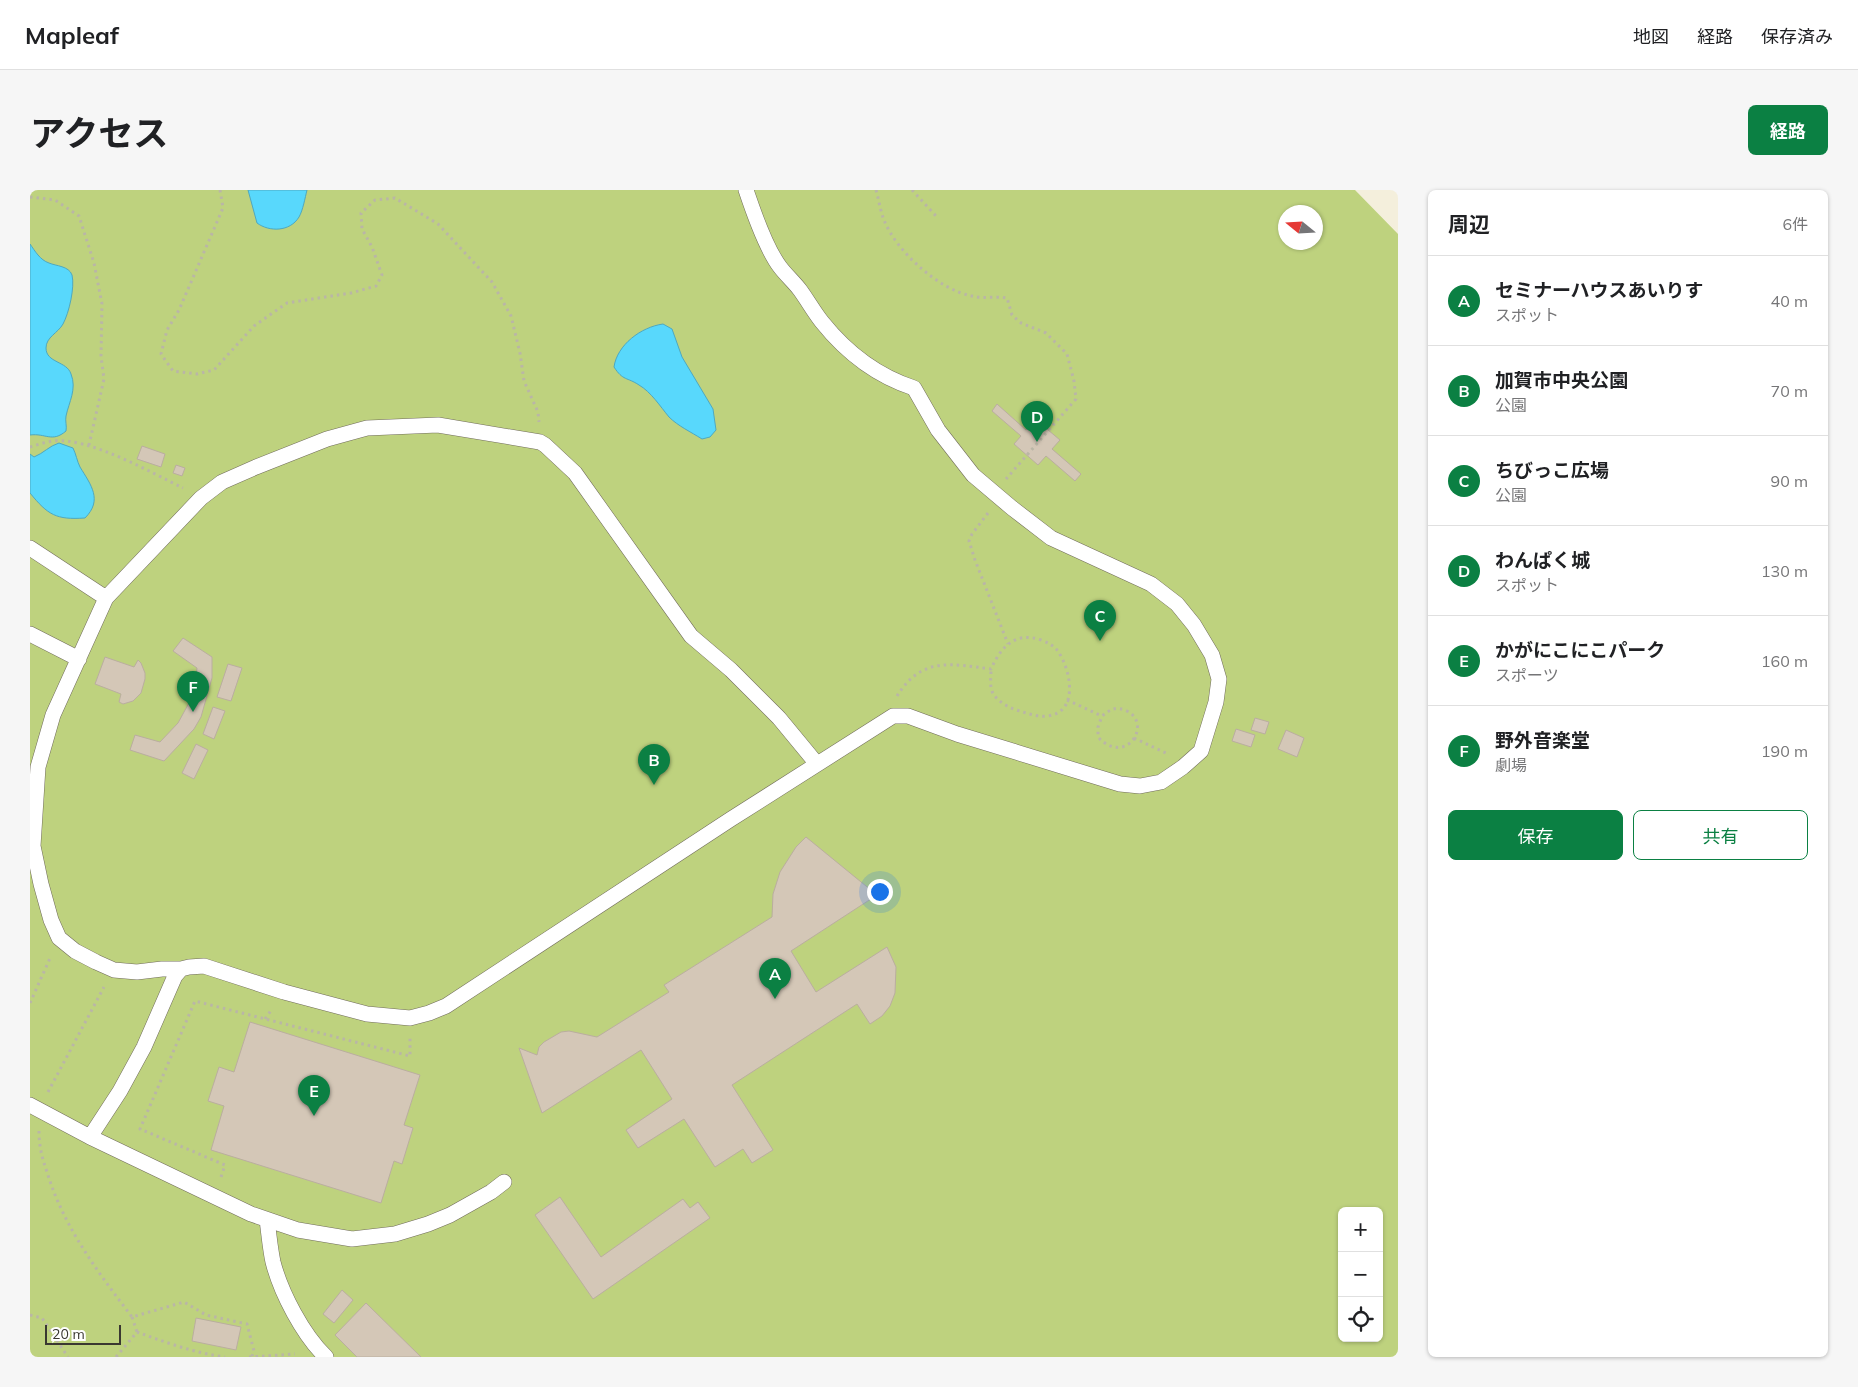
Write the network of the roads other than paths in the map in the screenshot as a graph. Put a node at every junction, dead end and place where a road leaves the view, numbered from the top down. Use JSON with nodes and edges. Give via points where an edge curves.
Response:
{"nodes":[{"id":1,"x":746,"y":190,"type":"edge"},
{"id":2,"x":30,"y":548,"type":"edge"},
{"id":3,"x":106,"y":598,"type":"junction"},
{"id":4,"x":30,"y":634,"type":"edge"},
{"id":5,"x":79,"y":659,"type":"junction"},
{"id":6,"x":817,"y":764,"type":"junction"},
{"id":7,"x":181,"y":969,"type":"junction"},
{"id":8,"x":35,"y":1107,"type":"edge"},
{"id":9,"x":90,"y":1137,"type":"junction"},
{"id":10,"x":504,"y":1182,"type":"dead end"},
{"id":11,"x":267,"y":1220,"type":"junction"},
{"id":12,"x":324,"y":1355,"type":"edge"}],
"edges":[{"from":1,"to":6,"type":"lane","via":[[779,266],[844,348],[894,381],[914,388],[938,430],[973,474],[1051,538],[1151,584],[1177,604],[1212,655],[1219,679],[1216,702],[1200,751],[1161,782],[1140,786],[1120,784],[908,716],[893,716]]},
{"from":2,"to":3,"type":"lane"},
{"from":3,"to":5,"type":"lane"},
{"from":3,"to":6,"type":"lane","via":[[201,498],[222,482],[328,440],[367,428],[438,425],[540,442],[575,473],[691,636],[779,718]]},
{"from":4,"to":5,"type":"lane"},
{"from":5,"to":7,"type":"lane","via":[[53,714],[38,767],[33,846],[51,920],[59,938],[75,951],[114,970]]},
{"from":6,"to":7,"type":"lane","via":[[429,1014],[410,1018],[367,1014],[204,966]]},
{"from":7,"to":9,"type":"lane","via":[[144,1047]]},
{"from":8,"to":9,"type":"lane"},
{"from":9,"to":11,"type":"lane"},
{"from":10,"to":11,"type":"lane","via":[[450,1215],[395,1234],[352,1239],[298,1230]]},
{"from":11,"to":12,"type":"lane","via":[[274,1263],[283,1289],[294,1312]]}]}
